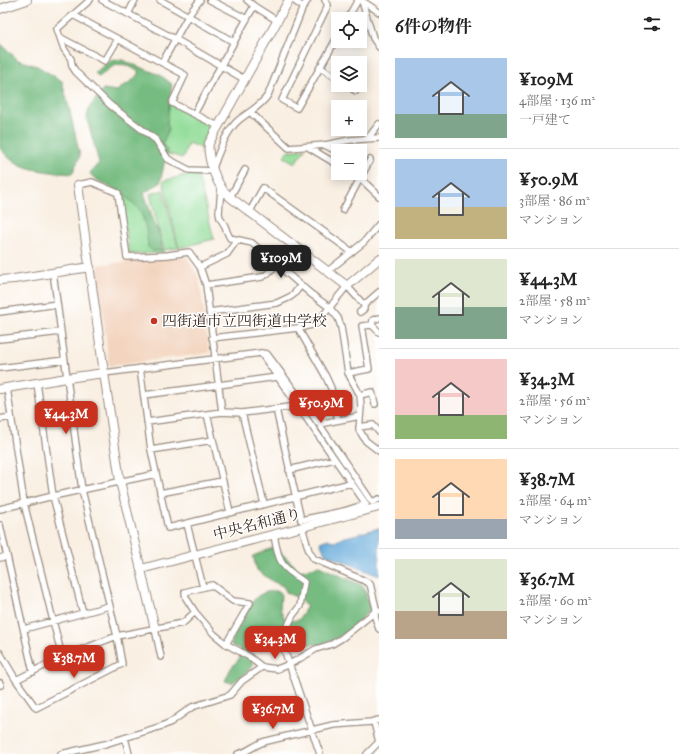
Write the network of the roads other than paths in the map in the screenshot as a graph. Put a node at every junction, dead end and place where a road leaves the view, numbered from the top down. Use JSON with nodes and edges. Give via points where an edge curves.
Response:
{"nodes":[{"id":1,"x":27,"y":0,"type":"edge"},
{"id":2,"x":90,"y":0,"type":"edge"},
{"id":3,"x":102,"y":0,"type":"edge"},
{"id":4,"x":135,"y":0,"type":"edge"},
{"id":5,"x":159,"y":0,"type":"edge"},
{"id":6,"x":200,"y":0,"type":"edge"},
{"id":7,"x":210,"y":0,"type":"edge"},
{"id":8,"x":247,"y":0,"type":"edge"},
{"id":9,"x":289,"y":0,"type":"edge"},
{"id":10,"x":293,"y":0,"type":"edge"},
{"id":11,"x":308,"y":0,"type":"edge"},
{"id":12,"x":326,"y":0,"type":"edge"},
{"id":13,"x":360,"y":0,"type":"edge"},
{"id":14,"x":254,"y":6,"type":"junction"},
{"id":15,"x":303,"y":7,"type":"junction"},
{"id":16,"x":0,"y":9,"type":"edge"},
{"id":17,"x":352,"y":12,"type":"edge"},
{"id":18,"x":379,"y":12,"type":"edge"},
{"id":19,"x":128,"y":14,"type":"junction"},
{"id":20,"x":73,"y":15,"type":"junction"},
{"id":21,"x":188,"y":16,"type":"junction"},
{"id":22,"x":247,"y":19,"type":"junction"},
{"id":23,"x":276,"y":20,"type":"junction"},
{"id":24,"x":61,"y":38,"type":"junction"},
{"id":25,"x":118,"y":39,"type":"junction"},
{"id":26,"x":175,"y":39,"type":"junction"},
{"id":27,"x":234,"y":42,"type":"junction"},
{"id":28,"x":379,"y":47,"type":"edge"},
{"id":29,"x":331,"y":48,"type":"edge"},
{"id":30,"x":162,"y":63,"type":"junction"},
{"id":31,"x":221,"y":66,"type":"junction"},
{"id":32,"x":320,"y":67,"type":"junction"},
{"id":33,"x":331,"y":75,"type":"edge"},
{"id":34,"x":244,"y":79,"type":"junction"},
{"id":35,"x":250,"y":112,"type":"junction"},
{"id":36,"x":194,"y":114,"type":"junction"},
{"id":37,"x":379,"y":124,"type":"edge"},
{"id":38,"x":218,"y":126,"type":"junction"},
{"id":39,"x":368,"y":138,"type":"junction"},
{"id":40,"x":379,"y":138,"type":"edge"},
{"id":41,"x":325,"y":145,"type":"junction"},
{"id":42,"x":308,"y":146,"type":"junction"},
{"id":43,"x":331,"y":148,"type":"edge"},
{"id":44,"x":331,"y":160,"type":"edge"},
{"id":45,"x":370,"y":160,"type":"dead end"},
{"id":46,"x":367,"y":166,"type":"edge"},
{"id":47,"x":214,"y":169,"type":"junction"},
{"id":48,"x":245,"y":170,"type":"dead end"},
{"id":49,"x":359,"y":180,"type":"edge"},
{"id":50,"x":362,"y":180,"type":"edge"},
{"id":51,"x":78,"y":185,"type":"joint"},
{"id":52,"x":221,"y":188,"type":"junction"},
{"id":53,"x":379,"y":196,"type":"edge"},
{"id":54,"x":230,"y":197,"type":"junction"},
{"id":55,"x":343,"y":210,"type":"dead end"},
{"id":56,"x":249,"y":213,"type":"junction"},
{"id":57,"x":379,"y":224,"type":"edge"},
{"id":58,"x":237,"y":240,"type":"junction"},
{"id":59,"x":352,"y":252,"type":"junction"},
{"id":60,"x":379,"y":259,"type":"edge"},
{"id":61,"x":276,"y":264,"type":"junction"},
{"id":62,"x":90,"y":267,"type":"junction"},
{"id":63,"x":200,"y":267,"type":"junction"},
{"id":64,"x":328,"y":271,"type":"junction"},
{"id":65,"x":53,"y":272,"type":"junction"},
{"id":66,"x":0,"y":280,"type":"edge"},
{"id":67,"x":206,"y":285,"type":"junction"},
{"id":68,"x":301,"y":285,"type":"junction"},
{"id":69,"x":347,"y":286,"type":"junction"},
{"id":70,"x":379,"y":292,"type":"edge"},
{"id":71,"x":57,"y":304,"type":"junction"},
{"id":72,"x":364,"y":305,"type":"junction"},
{"id":73,"x":329,"y":308,"type":"junction"},
{"id":74,"x":0,"y":312,"type":"edge"},
{"id":75,"x":209,"y":312,"type":"junction"},
{"id":76,"x":360,"y":312,"type":"dead end"},
{"id":77,"x":379,"y":318,"type":"edge"},
{"id":78,"x":372,"y":325,"type":"junction"},
{"id":79,"x":298,"y":328,"type":"junction"},
{"id":80,"x":61,"y":332,"type":"junction"},
{"id":81,"x":379,"y":332,"type":"edge"},
{"id":82,"x":212,"y":338,"type":"junction"},
{"id":83,"x":0,"y":339,"type":"edge"},
{"id":84,"x":262,"y":353,"type":"junction"},
{"id":85,"x":214,"y":359,"type":"junction"},
{"id":86,"x":65,"y":360,"type":"junction"},
{"id":87,"x":0,"y":368,"type":"edge"},
{"id":88,"x":140,"y":368,"type":"junction"},
{"id":89,"x":104,"y":373,"type":"junction"},
{"id":90,"x":348,"y":373,"type":"junction"},
{"id":91,"x":277,"y":377,"type":"junction"},
{"id":92,"x":67,"y":378,"type":"junction"},
{"id":93,"x":37,"y":383,"type":"junction"},
{"id":94,"x":218,"y":385,"type":"junction"},
{"id":95,"x":3,"y":388,"type":"edge"},
{"id":96,"x":144,"y":395,"type":"junction"},
{"id":97,"x":360,"y":395,"type":"junction"},
{"id":98,"x":375,"y":404,"type":"dead end"},
{"id":99,"x":298,"y":406,"type":"junction"},
{"id":100,"x":276,"y":409,"type":"junction"},
{"id":101,"x":222,"y":412,"type":"junction"},
{"id":102,"x":242,"y":412,"type":"junction"},
{"id":103,"x":207,"y":414,"type":"junction"},
{"id":104,"x":360,"y":416,"type":"junction"},
{"id":105,"x":11,"y":417,"type":"junction"},
{"id":106,"x":0,"y":420,"type":"edge"},
{"id":107,"x":338,"y":420,"type":"junction"},
{"id":108,"x":147,"y":422,"type":"junction"},
{"id":109,"x":319,"y":424,"type":"junction"},
{"id":110,"x":360,"y":427,"type":"junction"},
{"id":111,"x":379,"y":432,"type":"edge"},
{"id":112,"x":213,"y":440,"type":"junction"},
{"id":113,"x":150,"y":450,"type":"junction"},
{"id":114,"x":379,"y":451,"type":"edge"},
{"id":115,"x":334,"y":459,"type":"junction"},
{"id":116,"x":289,"y":470,"type":"junction"},
{"id":117,"x":156,"y":474,"type":"junction"},
{"id":118,"x":120,"y":481,"type":"junction"},
{"id":119,"x":222,"y":481,"type":"junction"},
{"id":120,"x":351,"y":483,"type":"junction"},
{"id":121,"x":82,"y":490,"type":"junction"},
{"id":122,"x":160,"y":493,"type":"junction"},
{"id":123,"x":53,"y":496,"type":"junction"},
{"id":124,"x":295,"y":497,"type":"junction"},
{"id":125,"x":379,"y":499,"type":"edge"},
{"id":126,"x":24,"y":503,"type":"junction"},
{"id":127,"x":264,"y":504,"type":"junction"},
{"id":128,"x":379,"y":508,"type":"edge"},
{"id":129,"x":0,"y":509,"type":"edge"},
{"id":130,"x":230,"y":512,"type":"junction"},
{"id":131,"x":187,"y":524,"type":"junction"},
{"id":132,"x":0,"y":525,"type":"edge"},
{"id":133,"x":302,"y":527,"type":"junction"},
{"id":134,"x":274,"y":534,"type":"junction"},
{"id":135,"x":195,"y":555,"type":"junction"},
{"id":136,"x":7,"y":556,"type":"junction"},
{"id":137,"x":0,"y":558,"type":"edge"},
{"id":138,"x":141,"y":569,"type":"junction"},
{"id":139,"x":203,"y":588,"type":"junction"},
{"id":140,"x":109,"y":606,"type":"junction"},
{"id":141,"x":378,"y":611,"type":"edge"},
{"id":142,"x":195,"y":612,"type":"junction"},
{"id":143,"x":83,"y":613,"type":"junction"},
{"id":144,"x":54,"y":621,"type":"junction"},
{"id":145,"x":24,"y":629,"type":"junction"},
{"id":146,"x":155,"y":629,"type":"junction"},
{"id":147,"x":379,"y":629,"type":"edge"},
{"id":148,"x":117,"y":636,"type":"junction"},
{"id":149,"x":226,"y":644,"type":"junction"},
{"id":150,"x":0,"y":654,"type":"edge"},
{"id":151,"x":161,"y":657,"type":"dead end"},
{"id":152,"x":62,"y":658,"type":"junction"},
{"id":153,"x":290,"y":664,"type":"junction"},
{"id":154,"x":262,"y":667,"type":"junction"},
{"id":155,"x":33,"y":672,"type":"junction"},
{"id":156,"x":16,"y":680,"type":"junction"},
{"id":157,"x":376,"y":721,"type":"edge"},
{"id":158,"x":313,"y":731,"type":"junction"},
{"id":159,"x":125,"y":738,"type":"junction"},
{"id":160,"x":61,"y":754,"type":"edge"},
{"id":161,"x":129,"y":754,"type":"edge"},
{"id":162,"x":238,"y":754,"type":"edge"},
{"id":163,"x":320,"y":754,"type":"edge"},
{"id":164,"x":368,"y":754,"type":"edge"}],
"edges":[{"from":1,"to":16,"type":"street"},
{"from":2,"to":20,"type":"street"},
{"from":3,"to":19,"type":"street"},
{"from":4,"to":19,"type":"street"},
{"from":5,"to":21,"type":"street"},
{"from":6,"to":21,"type":"street"},
{"from":7,"to":22,"type":"street"},
{"from":8,"to":14,"type":"street"},
{"from":9,"to":23,"type":"street"},
{"from":10,"to":15,"type":"street"},
{"from":11,"to":15,"type":"street"},
{"from":12,"to":32,"type":"street","via":[[328,5],[282,100],[297,108]]},
{"from":13,"to":17,"type":"street"},
{"from":13,"to":18,"type":"street"},
{"from":13,"to":28,"type":"street","via":[[373,38]]},
{"from":14,"to":22,"type":"street"},
{"from":14,"to":23,"type":"street"},
{"from":15,"to":35,"type":"street","via":[[268,95]]},
{"from":19,"to":26,"type":"street"},
{"from":20,"to":24,"type":"street","via":[[57,29]]},
{"from":20,"to":25,"type":"street"},
{"from":21,"to":26,"type":"street"},
{"from":21,"to":27,"type":"street"},
{"from":22,"to":27,"type":"street"},
{"from":23,"to":34,"type":"street"},
{"from":24,"to":25,"type":"street","via":[[105,61]]},
{"from":24,"to":47,"type":"street","via":[[76,72],[110,105],[156,140],[168,159],[189,170]]},
{"from":25,"to":30,"type":"street"},
{"from":26,"to":30,"type":"street"},
{"from":26,"to":31,"type":"street"},
{"from":27,"to":31,"type":"street"},
{"from":29,"to":32,"type":"street"},
{"from":30,"to":36,"type":"street","via":[[185,75],[172,103]]},
{"from":31,"to":34,"type":"street"},
{"from":31,"to":36,"type":"street"},
{"from":32,"to":33,"type":"street"},
{"from":34,"to":38,"type":"street"},
{"from":35,"to":42,"type":"street","via":[[289,148]]},
{"from":35,"to":47,"type":"street","via":[[239,119],[228,134]]},
{"from":36,"to":38,"type":"street"},
{"from":37,"to":39,"type":"street"},
{"from":38,"to":47,"type":"street","via":[[209,146]]},
{"from":39,"to":40,"type":"street"},
{"from":39,"to":41,"type":"street"},
{"from":41,"to":42,"type":"street"},
{"from":41,"to":43,"type":"street"},
{"from":42,"to":44,"type":"street"},
{"from":45,"to":46,"type":"street"},
{"from":47,"to":52,"type":"street"},
{"from":48,"to":54,"type":"street"},
{"from":49,"to":55,"type":"street"},
{"from":50,"to":53,"type":"street"},
{"from":51,"to":62,"type":"street"},
{"from":51,"to":63,"type":"street","via":[[92,182],[118,193],[127,257],[189,252]]},
{"from":52,"to":54,"type":"street"},
{"from":52,"to":58,"type":"street","via":[[220,218],[230,238]]},
{"from":54,"to":56,"type":"street"},
{"from":56,"to":59,"type":"street","via":[[263,188]]},
{"from":56,"to":64,"type":"street"},
{"from":57,"to":59,"type":"street"},
{"from":58,"to":61,"type":"street","via":[[252,243]]},
{"from":58,"to":63,"type":"street","via":[[227,254]]},
{"from":59,"to":64,"type":"street"},
{"from":60,"to":69,"type":"street"},
{"from":61,"to":67,"type":"street","via":[[262,277]]},
{"from":61,"to":68,"type":"street"},
{"from":62,"to":65,"type":"street"},
{"from":62,"to":89,"type":"street"},
{"from":63,"to":67,"type":"street"},
{"from":64,"to":69,"type":"street"},
{"from":65,"to":66,"type":"street"},
{"from":65,"to":71,"type":"street"},
{"from":67,"to":75,"type":"street"},
{"from":68,"to":73,"type":"street"},
{"from":68,"to":75,"type":"street","via":[[290,298],[277,303]]},
{"from":69,"to":72,"type":"street"},
{"from":69,"to":73,"type":"street"},
{"from":70,"to":72,"type":"street"},
{"from":71,"to":74,"type":"street"},
{"from":71,"to":80,"type":"street"},
{"from":72,"to":76,"type":"street"},
{"from":73,"to":79,"type":"street","via":[[317,322]]},
{"from":73,"to":90,"type":"street","via":[[340,322]]},
{"from":75,"to":82,"type":"street"},
{"from":77,"to":78,"type":"street","via":[[373,320]]},
{"from":78,"to":81,"type":"street"},
{"from":78,"to":90,"type":"street","via":[[362,326],[369,369]]},
{"from":79,"to":82,"type":"street"},
{"from":79,"to":107,"type":"street","via":[[325,374]]},
{"from":80,"to":83,"type":"street"},
{"from":80,"to":86,"type":"street"},
{"from":82,"to":85,"type":"street"},
{"from":84,"to":85,"type":"street"},
{"from":84,"to":91,"type":"street"},
{"from":84,"to":109,"type":"street","via":[[267,354]]},
{"from":85,"to":88,"type":"street"},
{"from":85,"to":94,"type":"street"},
{"from":86,"to":87,"type":"street"},
{"from":86,"to":92,"type":"street"},
{"from":88,"to":89,"type":"street"},
{"from":88,"to":96,"type":"street"},
{"from":89,"to":92,"type":"street"},
{"from":89,"to":118,"type":"street"},
{"from":90,"to":97,"type":"street"},
{"from":91,"to":94,"type":"street"},
{"from":91,"to":99,"type":"street"},
{"from":92,"to":93,"type":"street"},
{"from":92,"to":121,"type":"street"},
{"from":93,"to":95,"type":"street"},
{"from":93,"to":123,"type":"street"},
{"from":94,"to":96,"type":"street"},
{"from":94,"to":101,"type":"street"},
{"from":95,"to":105,"type":"street"},
{"from":96,"to":108,"type":"street"},
{"from":97,"to":98,"type":"street","via":[[372,392]]},
{"from":97,"to":104,"type":"street"},
{"from":99,"to":100,"type":"street"},
{"from":99,"to":115,"type":"street"},
{"from":100,"to":102,"type":"street"},
{"from":100,"to":116,"type":"street"},
{"from":101,"to":102,"type":"street"},
{"from":101,"to":103,"type":"street"},
{"from":102,"to":127,"type":"street"},
{"from":103,"to":108,"type":"street"},
{"from":103,"to":112,"type":"street"},
{"from":104,"to":107,"type":"street"},
{"from":104,"to":110,"type":"street"},
{"from":105,"to":106,"type":"street"},
{"from":105,"to":126,"type":"street"},
{"from":107,"to":109,"type":"street"},
{"from":108,"to":113,"type":"street"},
{"from":109,"to":125,"type":"street","via":[[372,502]]},
{"from":110,"to":111,"type":"street","via":[[373,425]]},
{"from":110,"to":114,"type":"street","via":[[362,436]]},
{"from":112,"to":113,"type":"street"},
{"from":112,"to":119,"type":"street"},
{"from":113,"to":117,"type":"street"},
{"from":115,"to":116,"type":"street"},
{"from":115,"to":120,"type":"street"},
{"from":116,"to":124,"type":"street"},
{"from":117,"to":118,"type":"street"},
{"from":117,"to":122,"type":"street"},
{"from":118,"to":121,"type":"street"},
{"from":118,"to":138,"type":"street"},
{"from":119,"to":122,"type":"street"},
{"from":119,"to":130,"type":"street"},
{"from":120,"to":124,"type":"street"},
{"from":120,"to":124,"type":"street","via":[[366,504],[301,520]]},
{"from":121,"to":123,"type":"street"},
{"from":121,"to":140,"type":"street"},
{"from":122,"to":131,"type":"street","via":[[168,528]]},
{"from":123,"to":126,"type":"street"},
{"from":123,"to":143,"type":"street"},
{"from":124,"to":127,"type":"street"},
{"from":126,"to":129,"type":"street"},
{"from":126,"to":144,"type":"street"},
{"from":127,"to":130,"type":"street"},
{"from":128,"to":133,"type":"street","name":"中央名和通り"},
{"from":130,"to":131,"type":"street"},
{"from":131,"to":135,"type":"street"},
{"from":132,"to":136,"type":"street"},
{"from":133,"to":134,"type":"street","name":"中央名和通り"},
{"from":133,"to":141,"type":"street","via":[[314,559],[370,584]]},
{"from":134,"to":135,"type":"street","name":"中央名和通り"},
{"from":134,"to":153,"type":"street","via":[[277,556],[286,570],[304,582],[300,606],[286,630],[284,649]]},
{"from":135,"to":138,"type":"street","name":"中央名和通り"},
{"from":135,"to":139,"type":"street"},
{"from":136,"to":137,"type":"street"},
{"from":136,"to":145,"type":"street"},
{"from":138,"to":146,"type":"street"},
{"from":139,"to":142,"type":"street","via":[[185,592]]},
{"from":139,"to":149,"type":"street","via":[[212,585],[233,601],[250,603]]},
{"from":140,"to":143,"type":"street"},
{"from":140,"to":148,"type":"street"},
{"from":141,"to":147,"type":"street","via":[[375,617]]},
{"from":141,"to":153,"type":"street","via":[[342,638]]},
{"from":142,"to":146,"type":"street","via":[[183,623]]},
{"from":142,"to":149,"type":"street"},
{"from":143,"to":144,"type":"street"},
{"from":144,"to":145,"type":"street"},
{"from":144,"to":152,"type":"street"},
{"from":145,"to":155,"type":"street"},
{"from":146,"to":148,"type":"street"},
{"from":146,"to":151,"type":"street"},
{"from":148,"to":152,"type":"street"},
{"from":148,"to":156,"type":"street","via":[[122,664],[36,708]]},
{"from":149,"to":154,"type":"street"},
{"from":150,"to":156,"type":"street"},
{"from":152,"to":155,"type":"street"},
{"from":153,"to":154,"type":"street","via":[[277,669]]},
{"from":153,"to":158,"type":"street"},
{"from":154,"to":159,"type":"street","via":[[242,681],[230,695],[192,707],[171,722]]},
{"from":155,"to":156,"type":"street"},
{"from":157,"to":158,"type":"street","via":[[333,725]]},
{"from":157,"to":164,"type":"street","via":[[379,742]]},
{"from":158,"to":162,"type":"street","via":[[262,742]]},
{"from":158,"to":163,"type":"street"},
{"from":159,"to":160,"type":"street"},
{"from":159,"to":161,"type":"street"}]}
